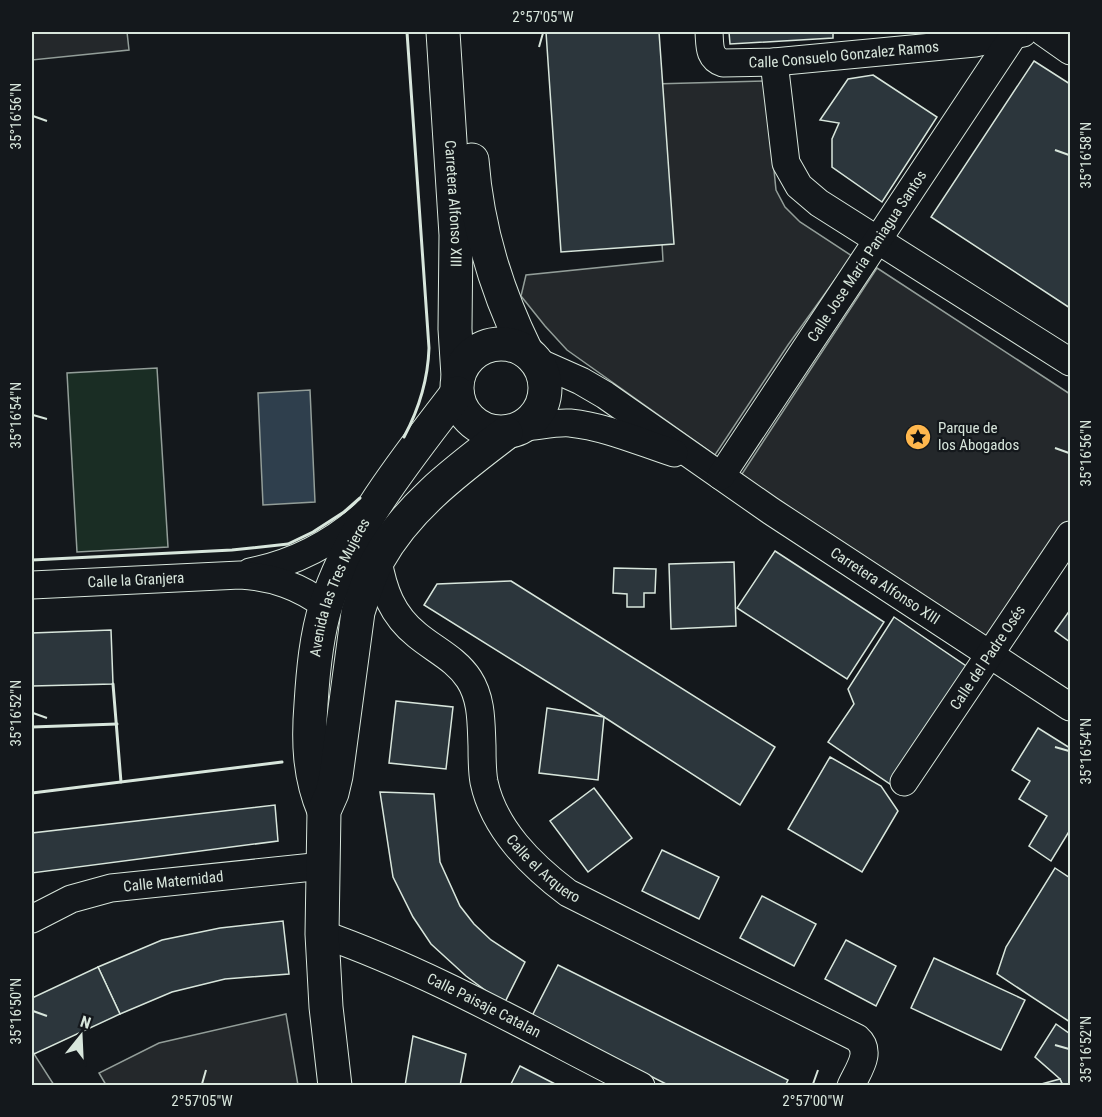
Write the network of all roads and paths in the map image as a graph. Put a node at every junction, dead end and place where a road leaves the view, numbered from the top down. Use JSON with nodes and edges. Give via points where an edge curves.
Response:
{"nodes":[{"id":1,"x":442,"y":32,"type":"edge"},
{"id":2,"x":463,"y":32,"type":"edge"},
{"id":3,"x":709,"y":32,"type":"edge"},
{"id":4,"x":1043,"y":32,"type":"edge"},
{"id":5,"x":1021,"y":34,"type":"edge"},
{"id":6,"x":975,"y":37,"type":"edge"},
{"id":7,"x":1071,"y":51,"type":"edge"},
{"id":8,"x":774,"y":62,"type":"junction"},
{"id":9,"x":879,"y":240,"type":"junction"},
{"id":10,"x":531,"y":356,"type":"junction"},
{"id":11,"x":1071,"y":362,"type":"edge"},
{"id":12,"x":458,"y":384,"type":"junction"},
{"id":13,"x":515,"y":430,"type":"junction"},
{"id":14,"x":711,"y":470,"type":"junction"},
{"id":15,"x":372,"y":508,"type":"junction"},
{"id":16,"x":1071,"y":535,"type":"edge"},
{"id":17,"x":378,"y":560,"type":"junction"},
{"id":18,"x":240,"y":575,"type":"junction"},
{"id":19,"x":32,"y":585,"type":"edge"},
{"id":20,"x":326,"y":606,"type":"junction"},
{"id":21,"x":990,"y":654,"type":"junction"},
{"id":22,"x":1071,"y":707,"type":"edge"},
{"id":23,"x":904,"y":782,"type":"dead end"},
{"id":24,"x":324,"y":811,"type":"junction"},
{"id":25,"x":323,"y":866,"type":"junction"},
{"id":26,"x":32,"y":919,"type":"edge"},
{"id":27,"x":322,"y":934,"type":"junction"},
{"id":28,"x":335,"y":1086,"type":"edge"},
{"id":29,"x":641,"y":1086,"type":"edge"},
{"id":30,"x":851,"y":1086,"type":"edge"}],
"edges":[{"from":1,"to":12,"type":"street","name":"Carretera Alfonso XIII","via":[[456,235]]},
{"from":2,"to":10,"type":"street","name":"Carretera Alfonso XIII","via":[[473,174],[481,228],[496,281]]},
{"from":3,"to":8,"type":"street","name":"Calle Consuelo Gonzalez Ramos","via":[[713,58],[723,63]]},
{"from":4,"to":7,"type":"street"},
{"from":5,"to":6,"type":"street","name":"Calle Consuelo Gonzalez Ramos"},
{"from":5,"to":9,"type":"street","name":"Calle Jose Maria Paniagua Santos","via":[[960,117]]},
{"from":6,"to":8,"type":"street","name":"Calle Consuelo Gonzalez Ramos"},
{"from":8,"to":9,"type":"street","via":[[786,164],[799,186],[819,203]]},
{"from":9,"to":11,"type":"street"},
{"from":9,"to":14,"type":"street","name":"Calle Jose Maria Paniagua Santos"},
{"from":10,"to":12,"type":"street","via":[[515,345],[497,344],[480,349],[467,360]]},
{"from":10,"to":13,"type":"street","via":[[543,374],[543,404],[536,417]]},
{"from":10,"to":14,"type":"street","name":"Carretera Alfonso XIII","via":[[605,395]]},
{"from":12,"to":13,"type":"street","via":[[462,409],[473,423],[489,431]]},
{"from":12,"to":15,"type":"street","name":"Avenida las Tres Mujeres"},
{"from":13,"to":14,"type":"street","name":"Carretera Alfonso XIII","via":[[569,423],[597,428],[620,433]]},
{"from":13,"to":17,"type":"street","name":"Avenida las Tres Mujeres","via":[[437,488],[404,523]]},
{"from":14,"to":21,"type":"street","name":"Carretera Alfonso XIII"},
{"from":15,"to":18,"type":"street","name":"Calle la Granjera","via":[[324,545],[279,565]]},
{"from":15,"to":20,"type":"street","name":"Avenida las Tres Mujeres"},
{"from":16,"to":21,"type":"street","name":"Calle del Padre Osés"},
{"from":17,"to":24,"type":"street","name":"Avenida las Tres Mujeres","via":[[358,612],[337,766]]},
{"from":17,"to":30,"type":"street","name":"Calle el Arquero","via":[[381,582],[401,621],[458,665],[470,681],[478,700],[483,780],[491,807],[531,861],[568,893],[857,1038],[864,1046],[864,1058]]},
{"from":18,"to":19,"type":"street","name":"Calle la Granjera"},
{"from":18,"to":20,"type":"street","name":"Calle la Granjera","via":[[286,582]]},
{"from":20,"to":24,"type":"street","name":"Avenida las Tres Mujeres","via":[[309,727],[312,776]]},
{"from":21,"to":22,"type":"street","name":"Carretera Alfonso XIII"},
{"from":21,"to":23,"type":"street","name":"Calle del Padre Osés"},
{"from":24,"to":25,"type":"street","name":"Avenida las Tres Mujeres"},
{"from":25,"to":26,"type":"street","name":"Calle Maternidad","via":[[111,888],[71,899]]},
{"from":25,"to":27,"type":"street","name":"Avenida las Tres Mujeres"},
{"from":27,"to":28,"type":"street","name":"Avenida las Tres Mujeres"},
{"from":27,"to":29,"type":"street","name":"Calle Paisaje Catalan","via":[[428,978]]}]}
